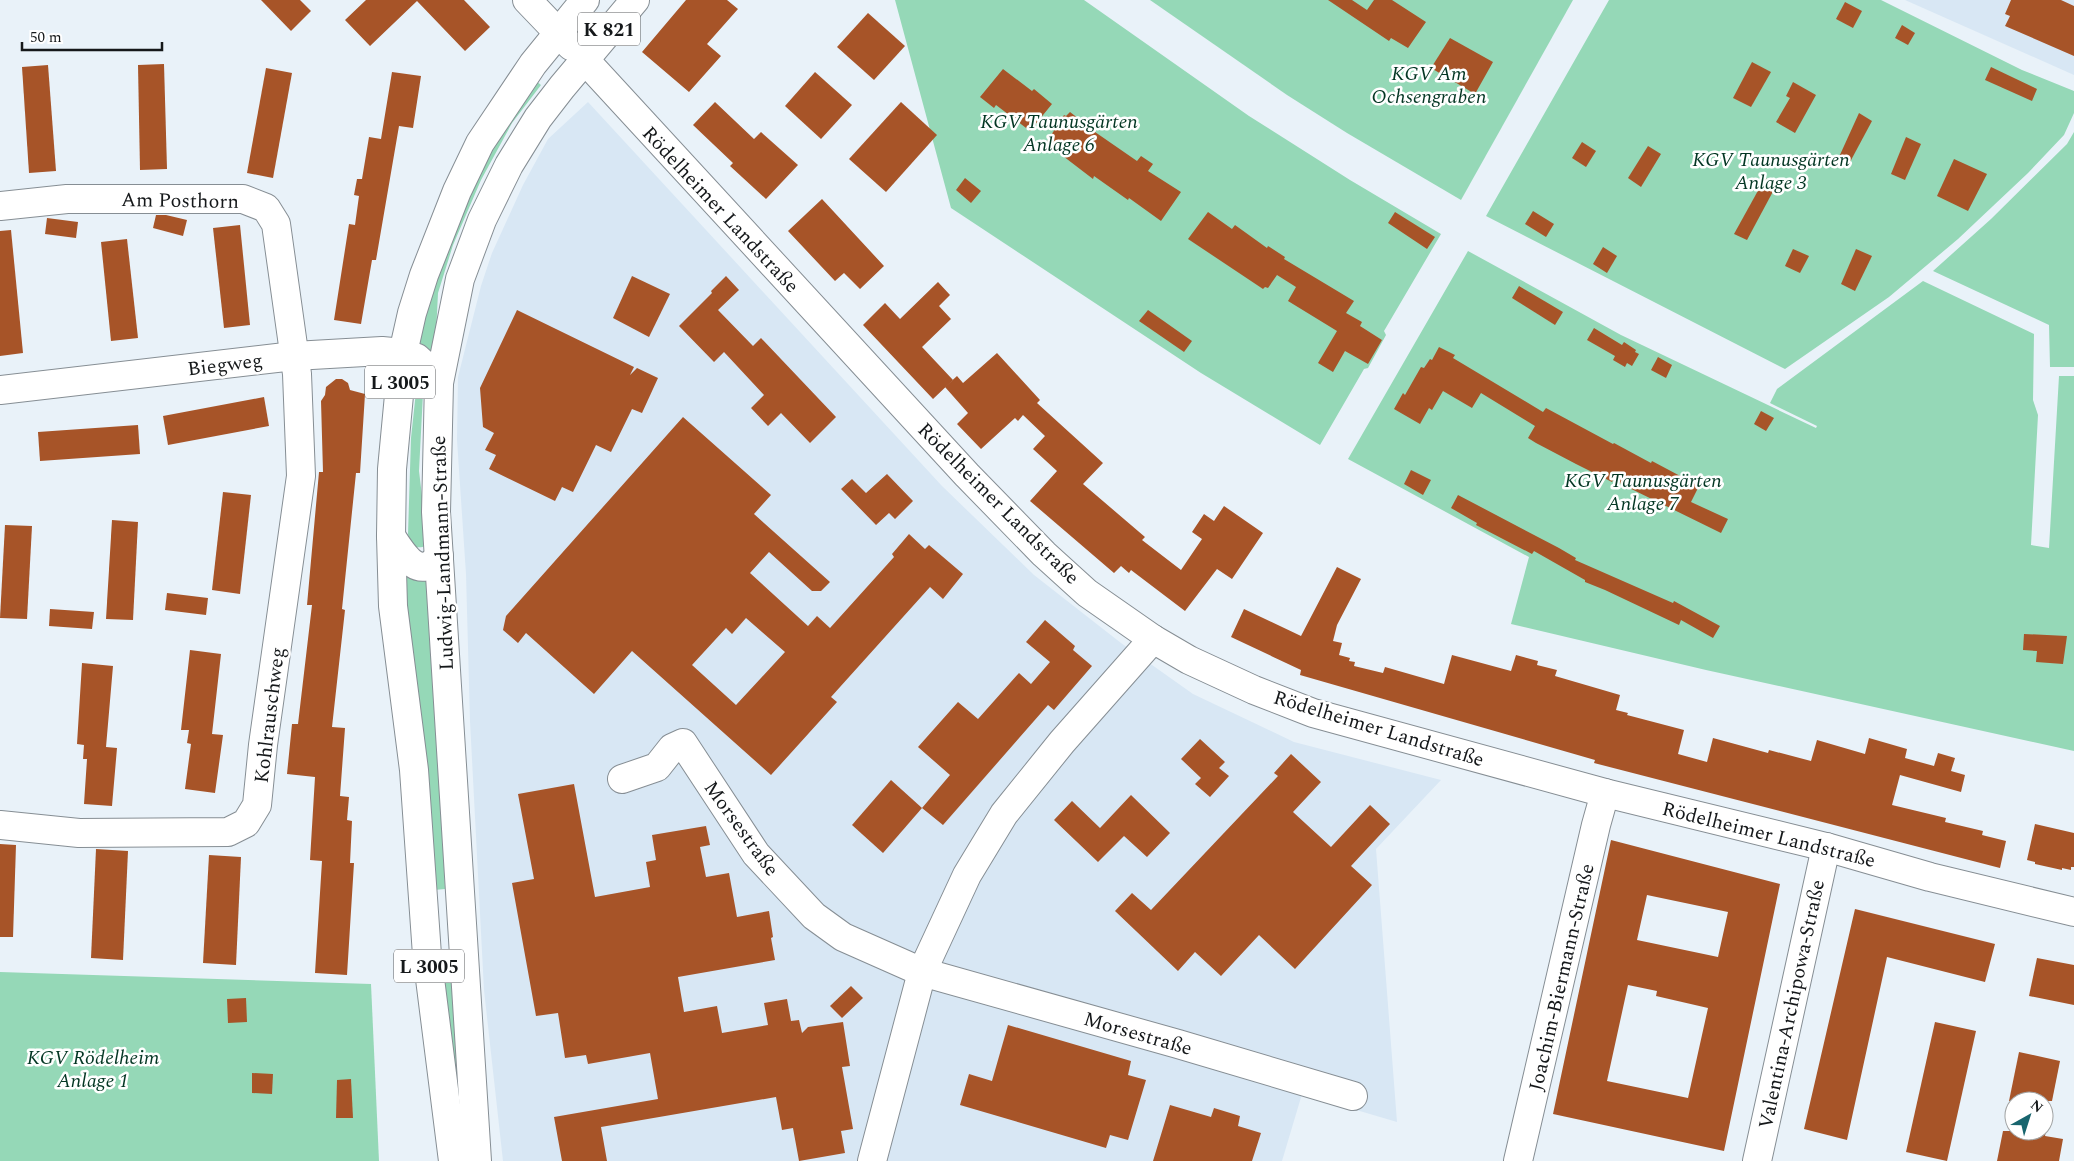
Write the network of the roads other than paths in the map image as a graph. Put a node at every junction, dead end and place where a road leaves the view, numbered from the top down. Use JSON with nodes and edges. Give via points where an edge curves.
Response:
{"nodes":[{"id":1,"x":527,"y":0,"type":"edge"},
{"id":2,"x":585,"y":0,"type":"edge"},
{"id":3,"x":635,"y":0,"type":"edge"},
{"id":4,"x":559,"y":34,"type":"junction"},
{"id":5,"x":584,"y":59,"type":"junction"},
{"id":6,"x":0,"y":206,"type":"edge"},
{"id":7,"x":403,"y":353,"type":"junction"},
{"id":8,"x":294,"y":356,"type":"junction"},
{"id":9,"x":439,"y":383,"type":"junction"},
{"id":10,"x":0,"y":390,"type":"edge"},
{"id":11,"x":391,"y":536,"type":"junction"},
{"id":12,"x":438,"y":556,"type":"junction"},
{"id":13,"x":1153,"y":639,"type":"junction"},
{"id":14,"x":622,"y":779,"type":"dead end"},
{"id":15,"x":1605,"y":793,"type":"junction"},
{"id":16,"x":0,"y":825,"type":"edge"},
{"id":17,"x":1826,"y":847,"type":"junction"},
{"id":18,"x":2074,"y":912,"type":"edge"},
{"id":19,"x":922,"y":972,"type":"junction"},
{"id":20,"x":1353,"y":1096,"type":"dead end"},
{"id":21,"x":454,"y":1161,"type":"edge"},
{"id":22,"x":477,"y":1161,"type":"edge"},
{"id":23,"x":872,"y":1161,"type":"edge"},
{"id":24,"x":1518,"y":1161,"type":"edge"},
{"id":25,"x":1757,"y":1161,"type":"edge"}],
"edges":[{"from":1,"to":4,"type":"street","name":"Rödelheimer Landstraße"},
{"from":2,"to":4,"type":"street","number":"K 821"},
{"from":3,"to":5,"type":"street","name":"Ludwig-Landmann-Straße","number":"K 821"},
{"from":4,"to":5,"type":"street","name":"Rödelheimer Landstraße"},
{"from":4,"to":7,"type":"street","number":"L 3005","via":[[508,99],[480,143],[456,191],[424,275]]},
{"from":5,"to":9,"type":"street","name":"Ludwig-Landmann-Straße","number":"L 3005","via":[[538,118],[509,165],[482,220],[460,279]]},
{"from":5,"to":13,"type":"street","name":"Rödelheimer Landstraße","via":[[954,461],[1044,554],[1087,593]]},
{"from":6,"to":8,"type":"street","name":"Am Posthorn","via":[[67,199],[243,199],[266,208],[276,224]]},
{"from":7,"to":8,"type":"street","name":"Biegweg"},
{"from":7,"to":9,"type":"street","name":"Biegweg","via":[[417,358]]},
{"from":7,"to":11,"type":"street","number":"L 3005","via":[[392,469]]},
{"from":8,"to":10,"type":"street","name":"Biegweg"},
{"from":8,"to":16,"type":"street","name":"Kohlrauschweg","via":[[301,476],[263,745],[258,804],[246,823],[228,832],[79,833]]},
{"from":9,"to":12,"type":"street","name":"Ludwig-Landmann-Straße","number":"L 3005"},
{"from":11,"to":12,"type":"street","via":[[415,565],[425,567],[433,564]]},
{"from":11,"to":21,"type":"street","number":"L 3005","via":[[393,606],[414,770],[428,955]]},
{"from":12,"to":22,"type":"street","name":"Ludwig-Landmann-Straße","number":"L 3005"},
{"from":13,"to":15,"type":"street","name":"Rödelheimer Landstraße","via":[[1189,660],[1313,713]]},
{"from":13,"to":19,"type":"street","via":[[1062,742],[1004,814],[967,875]]},
{"from":14,"to":19,"type":"street","name":"Morsestraße","via":[[657,767],[672,748],[683,743],[756,854],[814,916],[843,937]]},
{"from":15,"to":17,"type":"street","name":"Rödelheimer Landstraße"},
{"from":15,"to":24,"type":"street","name":"Joachim-Biermann-Straße"},
{"from":17,"to":18,"type":"street","name":"Rödelheimer Landstraße","via":[[1930,877]]},
{"from":17,"to":25,"type":"street","name":"Valentina-Archipowa-Straße"},
{"from":19,"to":20,"type":"street","name":"Morsestraße"},
{"from":19,"to":23,"type":"street"}]}
